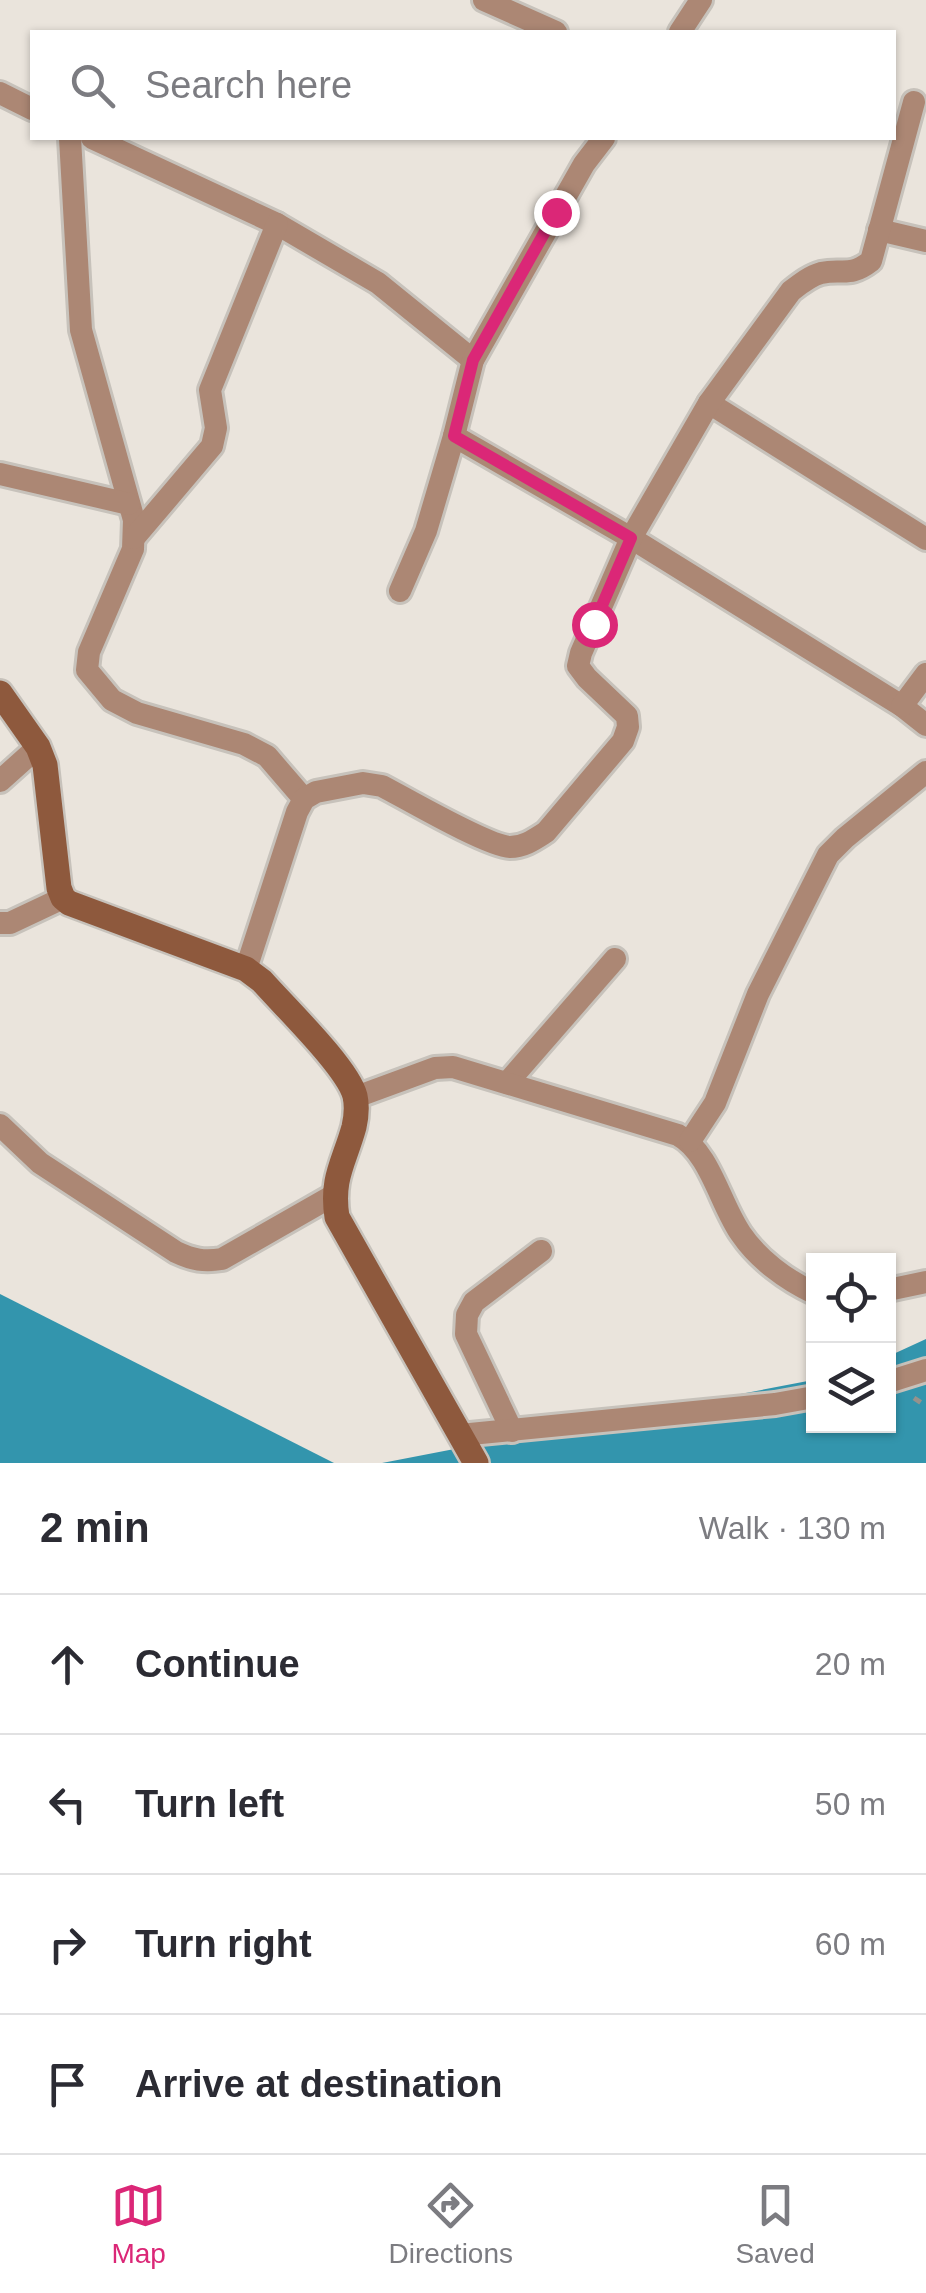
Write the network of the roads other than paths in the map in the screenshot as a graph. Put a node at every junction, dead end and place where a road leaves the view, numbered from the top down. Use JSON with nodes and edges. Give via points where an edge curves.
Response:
{"nodes":[{"id":1,"x":484,"y":0,"type":"edge"},
{"id":2,"x":701,"y":0,"type":"edge"},
{"id":3,"x":552,"y":30,"type":"edge"},
{"id":4,"x":681,"y":30,"type":"edge"},
{"id":5,"x":0,"y":94,"type":"edge"},
{"id":6,"x":914,"y":102,"type":"dead end"},
{"id":7,"x":30,"y":108,"type":"edge"},
{"id":8,"x":70,"y":140,"type":"edge"},
{"id":9,"x":96,"y":140,"type":"edge"},
{"id":10,"x":602,"y":140,"type":"edge"},
{"id":11,"x":277,"y":224,"type":"junction"},
{"id":12,"x":880,"y":230,"type":"junction"},
{"id":13,"x":926,"y":241,"type":"edge"},
{"id":14,"x":473,"y":360,"type":"junction"},
{"id":15,"x":709,"y":403,"type":"junction"},
{"id":16,"x":454,"y":436,"type":"junction"},
{"id":17,"x":0,"y":474,"type":"edge"},
{"id":18,"x":129,"y":504,"type":"junction"},
{"id":19,"x":134,"y":538,"type":"junction"},
{"id":20,"x":631,"y":538,"type":"junction"},
{"id":21,"x":926,"y":539,"type":"edge"},
{"id":22,"x":400,"y":591,"type":"dead end"},
{"id":23,"x":926,"y":674,"type":"edge"},
{"id":24,"x":0,"y":692,"type":"edge"},
{"id":25,"x":902,"y":706,"type":"junction"},
{"id":26,"x":926,"y":725,"type":"edge"},
{"id":27,"x":38,"y":747,"type":"junction"},
{"id":28,"x":926,"y":772,"type":"edge"},
{"id":29,"x":0,"y":781,"type":"edge"},
{"id":30,"x":304,"y":799,"type":"junction"},
{"id":31,"x":63,"y":898,"type":"junction"},
{"id":32,"x":0,"y":923,"type":"edge"},
{"id":33,"x":615,"y":959,"type":"dead end"},
{"id":34,"x":246,"y":968,"type":"junction"},
{"id":35,"x":506,"y":1083,"type":"junction"},
{"id":36,"x":356,"y":1098,"type":"junction"},
{"id":37,"x":0,"y":1126,"type":"edge"},
{"id":38,"x":690,"y":1141,"type":"junction"},
{"id":39,"x":334,"y":1195,"type":"junction"},
{"id":40,"x":541,"y":1251,"type":"dead end"},
{"id":41,"x":926,"y":1282,"type":"edge"},
{"id":42,"x":806,"y":1288,"type":"edge"},
{"id":43,"x":896,"y":1288,"type":"edge"},
{"id":44,"x":926,"y":1370,"type":"edge"},
{"id":45,"x":896,"y":1379,"type":"edge"},
{"id":46,"x":806,"y":1398,"type":"edge"},
{"id":47,"x":512,"y":1431,"type":"junction"},
{"id":48,"x":460,"y":1436,"type":"junction"},
{"id":49,"x":476,"y":1463,"type":"edge"}],
"edges":[{"from":1,"to":3,"type":"street"},
{"from":2,"to":4,"type":"street"},
{"from":5,"to":7,"type":"street"},
{"from":6,"to":12,"type":"street"},
{"from":8,"to":18,"type":"street","via":[[81,330]]},
{"from":9,"to":11,"type":"street"},
{"from":10,"to":14,"type":"street"},
{"from":11,"to":14,"type":"street","via":[[378,283]]},
{"from":11,"to":19,"type":"street","via":[[210,390],[212,446]]},
{"from":12,"to":13,"type":"street"},
{"from":12,"to":15,"type":"street","via":[[871,261],[861,269],[822,273],[791,291]]},
{"from":14,"to":16,"type":"street"},
{"from":15,"to":20,"type":"street"},
{"from":15,"to":21,"type":"street"},
{"from":16,"to":20,"type":"street"},
{"from":16,"to":22,"type":"street"},
{"from":17,"to":18,"type":"street"},
{"from":18,"to":19,"type":"street"},
{"from":19,"to":30,"type":"street","via":[[88,670],[112,700],[137,713],[267,756]]},
{"from":20,"to":25,"type":"street"},
{"from":20,"to":30,"type":"street","via":[[578,666],[626,716],[628,728],[546,832],[509,847],[363,782]]},
{"from":23,"to":25,"type":"street"},
{"from":24,"to":27,"type":"street"},
{"from":25,"to":26,"type":"street"},
{"from":27,"to":29,"type":"street"},
{"from":27,"to":31,"type":"street"},
{"from":28,"to":38,"type":"street","via":[[828,855],[758,994],[715,1103]]},
{"from":30,"to":34,"type":"street"},
{"from":31,"to":32,"type":"street"},
{"from":31,"to":34,"type":"street"},
{"from":33,"to":35,"type":"street"},
{"from":34,"to":36,"type":"street","via":[[346,1076]]},
{"from":35,"to":36,"type":"street","via":[[435,1068]]},
{"from":35,"to":38,"type":"street"},
{"from":36,"to":39,"type":"street","via":[[356,1122]]},
{"from":37,"to":39,"type":"street","via":[[56,1173],[176,1252],[204,1262]]},
{"from":38,"to":42,"type":"street","via":[[756,1254]]},
{"from":39,"to":48,"type":"street","via":[[337,1217]]},
{"from":40,"to":47,"type":"street","via":[[474,1302],[467,1316],[466,1334]]},
{"from":41,"to":43,"type":"street"},
{"from":44,"to":45,"type":"street"},
{"from":46,"to":47,"type":"street"},
{"from":47,"to":48,"type":"street"},
{"from":48,"to":49,"type":"street"}]}
